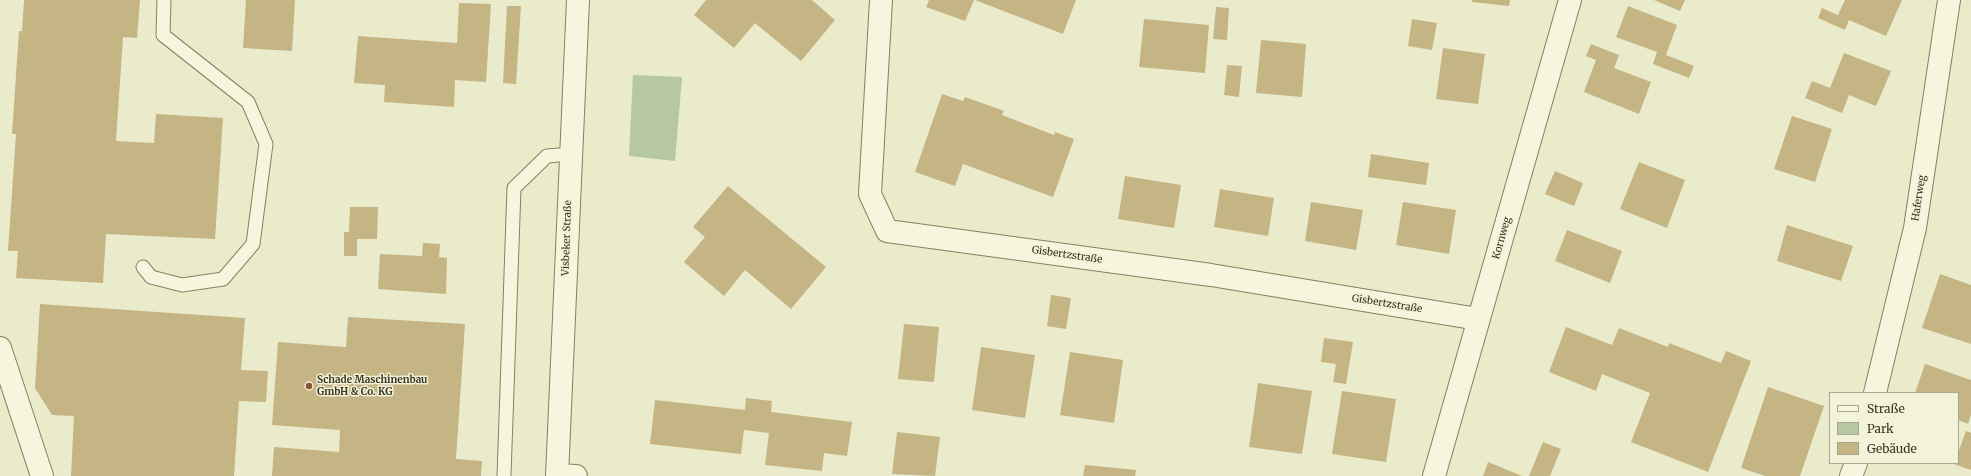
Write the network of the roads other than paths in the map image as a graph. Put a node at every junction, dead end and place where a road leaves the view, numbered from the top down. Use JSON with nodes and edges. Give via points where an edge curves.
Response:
{"nodes":[{"id":1,"x":164,"y":0,"type":"edge"},
{"id":2,"x":578,"y":0,"type":"edge"},
{"id":3,"x":881,"y":0,"type":"edge"},
{"id":4,"x":1570,"y":0,"type":"edge"},
{"id":5,"x":1949,"y":0,"type":"edge"},
{"id":6,"x":570,"y":154,"type":"junction"},
{"id":7,"x":143,"y":268,"type":"dead end"},
{"id":8,"x":1478,"y":319,"type":"junction"},
{"id":9,"x":0,"y":348,"type":"edge"},
{"id":10,"x":1875,"y":392,"type":"edge"},
{"id":11,"x":1856,"y":464,"type":"edge"},
{"id":12,"x":42,"y":476,"type":"edge"},
{"id":13,"x":504,"y":476,"type":"edge"},
{"id":14,"x":563,"y":476,"type":"edge"},
{"id":15,"x":1434,"y":476,"type":"edge"},
{"id":16,"x":1851,"y":476,"type":"edge"}],
"edges":[{"from":1,"to":7,"type":"lane","via":[[163,35],[248,102],[266,144],[253,244],[222,279],[182,285],[151,277]]},
{"from":2,"to":6,"type":"street","name":"Visbeker Straße"},
{"from":3,"to":8,"type":"street","name":"Gisbertzstraße","via":[[870,194],[887,231],[1211,275]]},
{"from":4,"to":8,"type":"street","name":"Kornweg"},
{"from":5,"to":10,"type":"street","name":"Haferweg","via":[[1915,228]]},
{"from":6,"to":13,"type":"lane","via":[[547,156],[514,188]]},
{"from":6,"to":14,"type":"street","name":"Visbeker Straße"},
{"from":8,"to":15,"type":"street","name":"Kornweg"},
{"from":9,"to":12,"type":"street"},
{"from":11,"to":16,"type":"street"}]}
